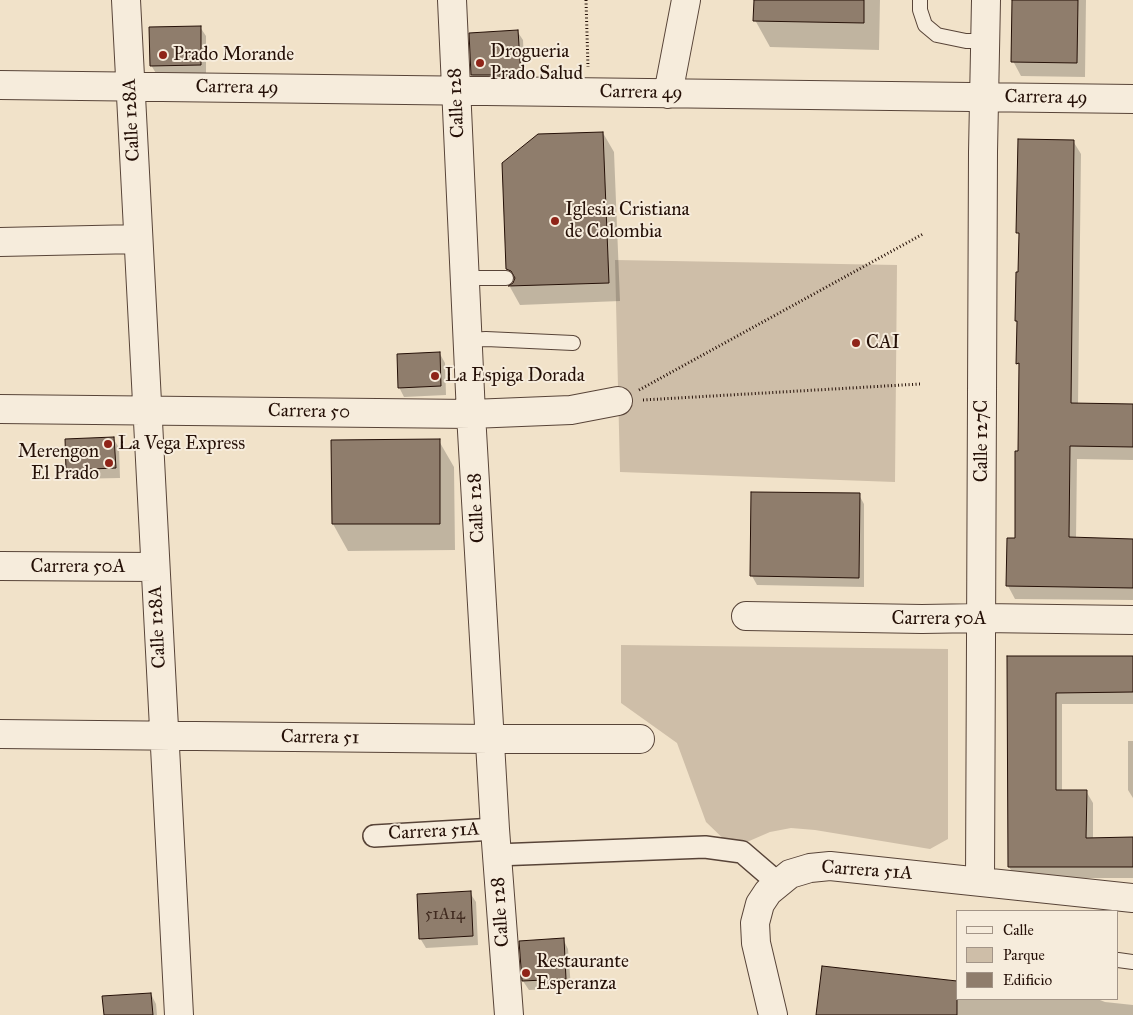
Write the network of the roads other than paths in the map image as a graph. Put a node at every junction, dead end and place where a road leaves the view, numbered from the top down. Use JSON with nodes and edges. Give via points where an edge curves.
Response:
{"nodes":[{"id":1,"x":126,"y":0,"type":"edge"},
{"id":2,"x":452,"y":0,"type":"edge"},
{"id":3,"x":686,"y":0,"type":"edge"},
{"id":4,"x":920,"y":0,"type":"edge"},
{"id":5,"x":986,"y":0,"type":"edge"},
{"id":6,"x":985,"y":42,"type":"junction"},
{"id":7,"x":0,"y":85,"type":"edge"},
{"id":8,"x":130,"y":87,"type":"junction"},
{"id":9,"x":457,"y":91,"type":"junction"},
{"id":10,"x":668,"y":94,"type":"junction"},
{"id":11,"x":984,"y":97,"type":"junction"},
{"id":12,"x":1133,"y":99,"type":"edge"},
{"id":13,"x":138,"y":239,"type":"junction"},
{"id":14,"x":0,"y":242,"type":"edge"},
{"id":15,"x":466,"y":278,"type":"junction"},
{"id":16,"x":506,"y":278,"type":"dead end"},
{"id":17,"x":468,"y":340,"type":"junction"},
{"id":18,"x":573,"y":343,"type":"dead end"},
{"id":19,"x":618,"y":401,"type":"road end"},
{"id":20,"x":0,"y":409,"type":"edge"},
{"id":21,"x":147,"y":410,"type":"junction"},
{"id":22,"x":471,"y":414,"type":"junction"},
{"id":23,"x":0,"y":566,"type":"edge"},
{"id":24,"x":155,"y":567,"type":"junction"},
{"id":25,"x":746,"y":616,"type":"dead end"},
{"id":26,"x":982,"y":618,"type":"junction"},
{"id":27,"x":1133,"y":620,"type":"edge"},
{"id":28,"x":0,"y":734,"type":"edge"},
{"id":29,"x":164,"y":736,"type":"junction"},
{"id":30,"x":490,"y":739,"type":"junction"},
{"id":31,"x":640,"y":739,"type":"dead end"},
{"id":32,"x":374,"y":836,"type":"dead end"},
{"id":33,"x":495,"y":842,"type":"junction"},
{"id":34,"x":980,"y":881,"type":"junction"},
{"id":35,"x":778,"y":883,"type":"junction"},
{"id":36,"x":1133,"y":898,"type":"edge"},
{"id":37,"x":1118,"y":960,"type":"dead end"},
{"id":38,"x":1133,"y":962,"type":"edge"},
{"id":39,"x":179,"y":1015,"type":"edge"},
{"id":40,"x":509,"y":1015,"type":"edge"},
{"id":41,"x":773,"y":1015,"type":"edge"}],
"edges":[{"from":1,"to":8,"type":"street","name":"Calle 128A"},
{"from":2,"to":9,"type":"street","name":"Calle 128"},
{"from":3,"to":10,"type":"street"},
{"from":4,"to":6,"type":"lane","via":[[925,25],[937,35]]},
{"from":5,"to":6,"type":"street","name":"Calle 127C"},
{"from":6,"to":11,"type":"street","name":"Calle 127C"},
{"from":7,"to":8,"type":"street","name":"Carrera 49"},
{"from":8,"to":9,"type":"street","name":"Carrera 49"},
{"from":8,"to":13,"type":"street","name":"Calle 128A"},
{"from":9,"to":10,"type":"street","name":"Carrera 49"},
{"from":9,"to":15,"type":"street","name":"Calle 128"},
{"from":10,"to":11,"type":"street","name":"Carrera 49"},
{"from":11,"to":12,"type":"street","name":"Carrera 49"},
{"from":11,"to":26,"type":"street","name":"Calle 127C"},
{"from":13,"to":14,"type":"street"},
{"from":13,"to":21,"type":"street","name":"Calle 128A"},
{"from":15,"to":16,"type":"lane"},
{"from":15,"to":17,"type":"street","name":"Calle 128"},
{"from":17,"to":18,"type":"lane"},
{"from":17,"to":22,"type":"street","name":"Calle 128"},
{"from":19,"to":22,"type":"street","name":"Carrera 50","via":[[570,410]]},
{"from":20,"to":21,"type":"street","name":"Carrera 50"},
{"from":21,"to":22,"type":"street","name":"Carrera 50"},
{"from":21,"to":24,"type":"street","name":"Calle 128A"},
{"from":22,"to":30,"type":"street","name":"Calle 128"},
{"from":23,"to":24,"type":"street","name":"Carrera 50A"},
{"from":24,"to":29,"type":"street","name":"Calle 128A"},
{"from":25,"to":26,"type":"street","name":"Carrera 50A","via":[[922,620]]},
{"from":26,"to":27,"type":"street","name":"Carrera 50A"},
{"from":26,"to":34,"type":"street","name":"Calle 127C"},
{"from":28,"to":29,"type":"street","name":"Carrera 51"},
{"from":29,"to":30,"type":"street","name":"Carrera 51"},
{"from":29,"to":39,"type":"street","name":"Calle 128A"},
{"from":30,"to":31,"type":"street","name":"Carrera 51"},
{"from":30,"to":33,"type":"street","name":"Calle 128"},
{"from":32,"to":33,"type":"street","name":"Carrera 51A"},
{"from":33,"to":35,"type":"street","name":"Carrera 51A","via":[[705,847],[742,852]]},
{"from":33,"to":40,"type":"street","name":"Calle 128"},
{"from":34,"to":35,"type":"street","name":"Carrera 51A","via":[[830,866],[790,874]]},
{"from":34,"to":36,"type":"street","name":"Carrera 51A"},
{"from":35,"to":41,"type":"street","via":[[760,904],[755,923],[756,943]]},
{"from":37,"to":38,"type":"lane"}]}
